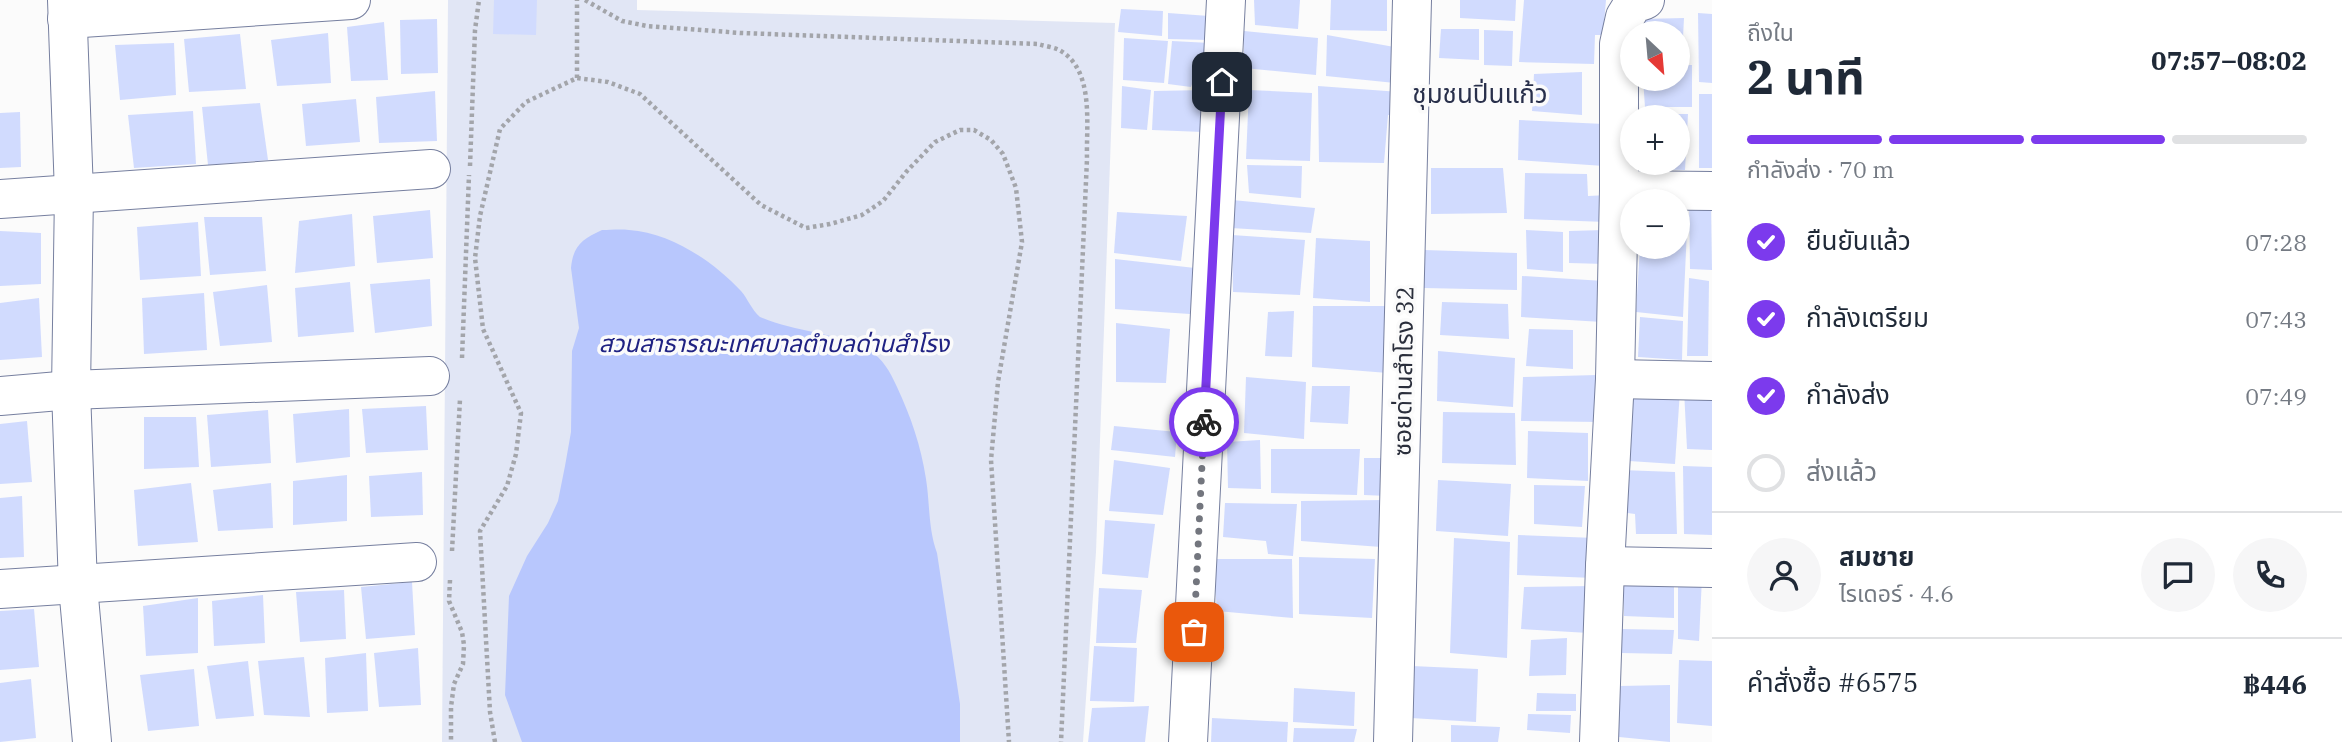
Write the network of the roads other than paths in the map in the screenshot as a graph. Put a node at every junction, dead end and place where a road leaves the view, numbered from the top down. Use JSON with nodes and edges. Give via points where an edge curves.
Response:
{"nodes":[{"id":1,"x":351,"y":0,"type":"edge"},
{"id":2,"x":1226,"y":0,"type":"edge"},
{"id":3,"x":1412,"y":0,"type":"edge"},
{"id":4,"x":1645,"y":0,"type":"edge"},
{"id":5,"x":67,"y":10,"type":"edge"},
{"id":6,"x":431,"y":169,"type":"dead end"},
{"id":7,"x":1619,"y":190,"type":"junction"},
{"id":8,"x":1712,"y":191,"type":"edge"},
{"id":9,"x":74,"y":193,"type":"junction"},
{"id":10,"x":0,"y":199,"type":"edge"},
{"id":11,"x":430,"y":376,"type":"dead end"},
{"id":12,"x":1615,"y":379,"type":"junction"},
{"id":13,"x":1712,"y":381,"type":"edge"},
{"id":14,"x":71,"y":390,"type":"junction"},
{"id":15,"x":0,"y":396,"type":"edge"},
{"id":16,"x":417,"y":562,"type":"dead end"},
{"id":17,"x":1605,"y":566,"type":"junction"},
{"id":18,"x":1712,"y":568,"type":"edge"},
{"id":19,"x":78,"y":586,"type":"junction"},
{"id":20,"x":0,"y":589,"type":"edge"},
{"id":21,"x":92,"y":742,"type":"edge"},
{"id":22,"x":1188,"y":742,"type":"edge"},
{"id":23,"x":1393,"y":742,"type":"edge"},
{"id":24,"x":1599,"y":742,"type":"edge"}],
"edges":[{"from":1,"to":5,"type":"street"},
{"from":2,"to":22,"type":"street"},
{"from":3,"to":23,"type":"street","name":"ซอยด่านสำโรง 32"},
{"from":4,"to":7,"type":"street","via":[[1629,10],[1619,44]]},
{"from":5,"to":9,"type":"street"},
{"from":6,"to":9,"type":"street"},
{"from":7,"to":8,"type":"street"},
{"from":7,"to":12,"type":"street"},
{"from":9,"to":10,"type":"street"},
{"from":9,"to":14,"type":"street"},
{"from":11,"to":14,"type":"street"},
{"from":12,"to":13,"type":"street"},
{"from":12,"to":17,"type":"street"},
{"from":14,"to":15,"type":"street"},
{"from":14,"to":19,"type":"street"},
{"from":16,"to":19,"type":"street"},
{"from":17,"to":18,"type":"street"},
{"from":17,"to":24,"type":"street"},
{"from":19,"to":20,"type":"street"},
{"from":19,"to":21,"type":"street"}]}
